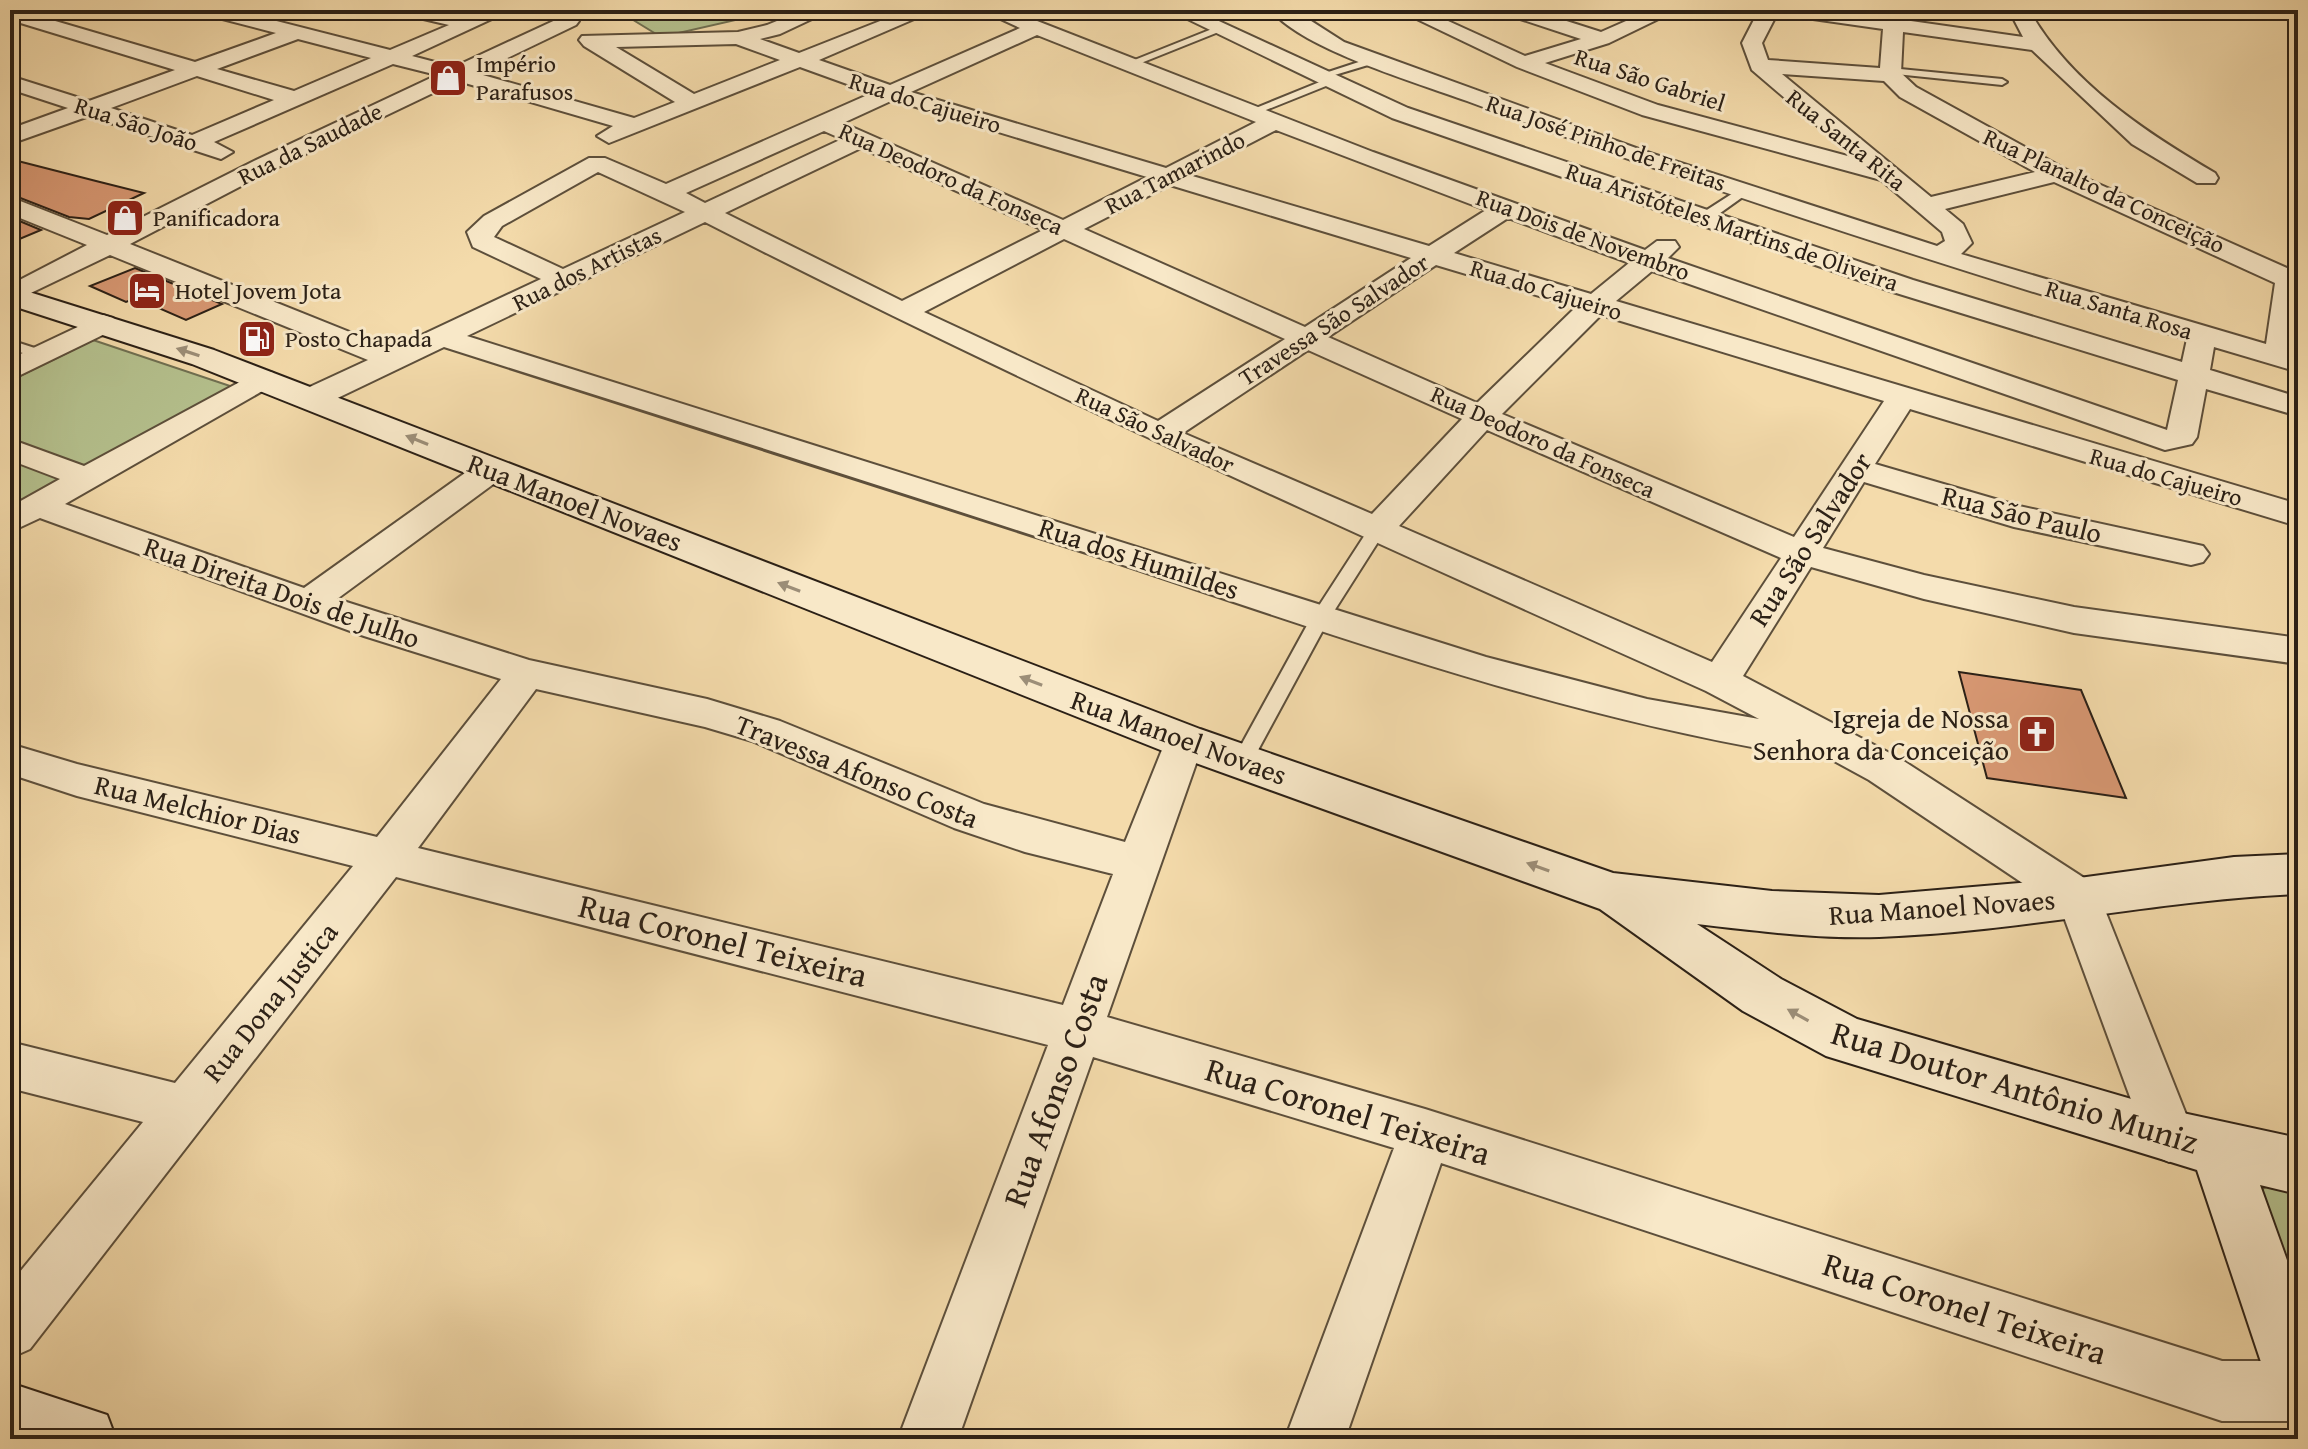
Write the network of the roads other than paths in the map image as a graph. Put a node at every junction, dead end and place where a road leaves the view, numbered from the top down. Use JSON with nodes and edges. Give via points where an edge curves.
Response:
{"nodes":[{"id":1,"x":43,"y":10,"type":"edge"},
{"id":2,"x":210,"y":10,"type":"edge"},
{"id":3,"x":409,"y":10,"type":"edge"},
{"id":4,"x":501,"y":10,"type":"edge"},
{"id":5,"x":821,"y":10,"type":"edge"},
{"id":6,"x":925,"y":10,"type":"edge"},
{"id":7,"x":991,"y":10,"type":"edge"},
{"id":8,"x":1179,"y":10,"type":"edge"},
{"id":9,"x":1357,"y":10,"type":"edge"},
{"id":10,"x":1408,"y":10,"type":"edge"},
{"id":11,"x":1512,"y":10,"type":"edge"},
{"id":12,"x":1609,"y":10,"type":"edge"},
{"id":13,"x":1667,"y":10,"type":"edge"},
{"id":14,"x":1792,"y":10,"type":"edge"},
{"id":15,"x":2019,"y":10,"type":"edge"},
{"id":16,"x":1758,"y":13,"type":"edge"},
{"id":17,"x":564,"y":15,"type":"edge"},
{"id":18,"x":1280,"y":16,"type":"edge"},
{"id":19,"x":16,"y":18,"type":"edge"},
{"id":20,"x":1221,"y":18,"type":"edge"},
{"id":21,"x":1893,"y":18,"type":"edge"},
{"id":22,"x":1643,"y":21,"type":"junction"},
{"id":23,"x":467,"y":23,"type":"junction"},
{"id":24,"x":1035,"y":29,"type":"junction"},
{"id":25,"x":296,"y":33,"type":"junction"},
{"id":26,"x":738,"y":38,"type":"junction"},
{"id":27,"x":1602,"y":39,"type":"junction"},
{"id":28,"x":591,"y":42,"type":"junction"},
{"id":29,"x":2038,"y":45,"type":"junction"},
{"id":30,"x":387,"y":57,"type":"junction"},
{"id":31,"x":1374,"y":60,"type":"junction"},
{"id":32,"x":799,"y":62,"type":"junction"},
{"id":33,"x":1524,"y":63,"type":"junction"},
{"id":34,"x":1127,"y":65,"type":"junction"},
{"id":35,"x":1759,"y":66,"type":"junction"},
{"id":36,"x":195,"y":69,"type":"junction"},
{"id":37,"x":1890,"y":73,"type":"junction"},
{"id":38,"x":456,"y":74,"type":"junction"},
{"id":39,"x":1323,"y":79,"type":"junction"},
{"id":40,"x":10,"y":82,"type":"edge"},
{"id":41,"x":2002,"y":82,"type":"dead end"},
{"id":42,"x":891,"y":93,"type":"junction"},
{"id":43,"x":292,"y":98,"type":"junction"},
{"id":44,"x":691,"y":102,"type":"junction"},
{"id":45,"x":89,"y":108,"type":"junction"},
{"id":46,"x":1264,"y":116,"type":"junction"},
{"id":47,"x":823,"y":122,"type":"junction"},
{"id":48,"x":634,"y":125,"type":"junction"},
{"id":49,"x":10,"y":137,"type":"edge"},
{"id":50,"x":861,"y":139,"type":"junction"},
{"id":51,"x":195,"y":142,"type":"junction"},
{"id":52,"x":597,"y":163,"type":"junction"},
{"id":53,"x":262,"y":166,"type":"junction"},
{"id":54,"x":1886,"y":174,"type":"junction"},
{"id":55,"x":2056,"y":174,"type":"junction"},
{"id":56,"x":1167,"y":176,"type":"junction"},
{"id":57,"x":2206,"y":178,"type":"dead end"},
{"id":58,"x":1745,"y":191,"type":"junction"},
{"id":59,"x":666,"y":193,"type":"junction"},
{"id":60,"x":10,"y":205,"type":"edge"},
{"id":61,"x":1927,"y":206,"type":"junction"},
{"id":62,"x":1507,"y":207,"type":"junction"},
{"id":63,"x":706,"y":212,"type":"junction"},
{"id":64,"x":1704,"y":218,"type":"junction"},
{"id":65,"x":1066,"y":229,"type":"junction"},
{"id":66,"x":106,"y":244,"type":"junction"},
{"id":67,"x":1432,"y":256,"type":"junction"},
{"id":68,"x":1941,"y":256,"type":"junction"},
{"id":69,"x":1649,"y":260,"type":"junction"},
{"id":70,"x":564,"y":280,"type":"junction"},
{"id":71,"x":2294,"y":282,"type":"edge"},
{"id":72,"x":10,"y":295,"type":"edge"},
{"id":73,"x":1957,"y":303,"type":"junction"},
{"id":74,"x":1596,"y":305,"type":"junction"},
{"id":75,"x":902,"y":312,"type":"junction"},
{"id":76,"x":103,"y":324,"type":"junction"},
{"id":77,"x":2164,"y":324,"type":"junction"},
{"id":78,"x":2202,"y":335,"type":"junction"},
{"id":79,"x":1307,"y":336,"type":"junction"},
{"id":80,"x":445,"y":338,"type":"junction"},
{"id":81,"x":10,"y":344,"type":"edge"},
{"id":82,"x":42,"y":355,"type":"junction"},
{"id":83,"x":393,"y":360,"type":"junction"},
{"id":84,"x":2289,"y":360,"type":"edge"},
{"id":85,"x":2148,"y":363,"type":"junction"},
{"id":86,"x":1941,"y":365,"type":"junction"},
{"id":87,"x":10,"y":371,"type":"edge"},
{"id":88,"x":2191,"y":375,"type":"junction"},
{"id":89,"x":262,"y":379,"type":"junction"},
{"id":90,"x":312,"y":398,"type":"junction"},
{"id":91,"x":1915,"y":403,"type":"junction"},
{"id":92,"x":2298,"y":407,"type":"edge"},
{"id":93,"x":1483,"y":417,"type":"junction"},
{"id":94,"x":1160,"y":434,"type":"junction"},
{"id":95,"x":10,"y":449,"type":"edge"},
{"id":96,"x":1855,"y":469,"type":"junction"},
{"id":97,"x":491,"y":470,"type":"junction"},
{"id":98,"x":89,"y":479,"type":"junction"},
{"id":99,"x":24,"y":514,"type":"edge"},
{"id":100,"x":2294,"y":514,"type":"dead end"},
{"id":101,"x":1376,"y":531,"type":"junction"},
{"id":102,"x":1800,"y":553,"type":"junction"},
{"id":103,"x":2191,"y":554,"type":"dead end"},
{"id":104,"x":308,"y":603,"type":"junction"},
{"id":105,"x":1320,"y":618,"type":"junction"},
{"id":106,"x":2298,"y":651,"type":"edge"},
{"id":107,"x":527,"y":673,"type":"junction"},
{"id":108,"x":1720,"y":681,"type":"junction"},
{"id":109,"x":1184,"y":741,"type":"junction"},
{"id":110,"x":1841,"y":746,"type":"junction"},
{"id":111,"x":10,"y":759,"type":"edge"},
{"id":112,"x":1243,"y":760,"type":"junction"},
{"id":113,"x":388,"y":855,"type":"junction"},
{"id":114,"x":1138,"y":863,"type":"junction"},
{"id":115,"x":2298,"y":874,"type":"edge"},
{"id":116,"x":1612,"y":893,"type":"junction"},
{"id":117,"x":2079,"y":898,"type":"junction"},
{"id":118,"x":1076,"y":1030,"type":"junction"},
{"id":119,"x":10,"y":1065,"type":"edge"},
{"id":120,"x":183,"y":1109,"type":"junction"},
{"id":121,"x":1425,"y":1133,"type":"junction"},
{"id":122,"x":2194,"y":1143,"type":"junction"},
{"id":123,"x":2298,"y":1166,"type":"edge"},
{"id":124,"x":10,"y":1329,"type":"edge"},
{"id":125,"x":2298,"y":1381,"type":"edge"},
{"id":126,"x":2298,"y":1391,"type":"edge"},
{"id":127,"x":10,"y":1416,"type":"edge"},
{"id":128,"x":83,"y":1439,"type":"edge"},
{"id":129,"x":928,"y":1439,"type":"edge"},
{"id":130,"x":1315,"y":1439,"type":"edge"}],
"edges":[{"from":1,"to":19,"type":"street"},
{"from":2,"to":25,"type":"street"},
{"from":3,"to":23,"type":"street"},
{"from":4,"to":23,"type":"street"},
{"from":5,"to":26,"type":"street"},
{"from":6,"to":32,"type":"street"},
{"from":7,"to":24,"type":"street","name":"Rua Dois de Novembro"},
{"from":8,"to":20,"type":"street","name":"Rua Aristóteles Martins de Oliveira"},
{"from":9,"to":18,"type":"lane"},
{"from":10,"to":33,"type":"street","name":"Rua São Gabriel"},
{"from":11,"to":27,"type":"street"},
{"from":12,"to":22,"type":"street"},
{"from":13,"to":22,"type":"street"},
{"from":14,"to":21,"type":"street"},
{"from":15,"to":29,"type":"street"},
{"from":16,"to":35,"type":"street","name":"Rua Santa Rita","via":[[1752,43]]},
{"from":17,"to":28,"type":"street","name":"Rua da Saudade"},
{"from":17,"to":38,"type":"street","name":"Rua da Saudade"},
{"from":18,"to":31,"type":"street","name":"Rua José Pinho de Freitas"},
{"from":19,"to":36,"type":"street"},
{"from":20,"to":34,"type":"lane"},
{"from":20,"to":39,"type":"street","name":"Rua Aristóteles Martins de Oliveira"},
{"from":21,"to":29,"type":"street"},
{"from":21,"to":37,"type":"street"},
{"from":22,"to":27,"type":"street"},
{"from":23,"to":30,"type":"street"},
{"from":24,"to":34,"type":"street","name":"Rua Dois de Novembro"},
{"from":24,"to":42,"type":"street"},
{"from":25,"to":30,"type":"street"},
{"from":25,"to":36,"type":"street"},
{"from":26,"to":28,"type":"street","name":"Rua do Cajueiro"},
{"from":26,"to":32,"type":"street","name":"Rua do Cajueiro"},
{"from":27,"to":33,"type":"street"},
{"from":28,"to":44,"type":"street","name":"Rua da Saudade"},
{"from":29,"to":57,"type":"street","via":[[2140,139]]},
{"from":30,"to":38,"type":"street"},
{"from":30,"to":43,"type":"street"},
{"from":31,"to":39,"type":"lane"},
{"from":31,"to":58,"type":"street","name":"Rua José Pinho de Freitas"},
{"from":32,"to":42,"type":"street","name":"Rua do Cajueiro"},
{"from":32,"to":44,"type":"street"},
{"from":33,"to":54,"type":"street","name":"Rua São Gabriel","via":[[1650,110]]},
{"from":34,"to":46,"type":"street","name":"Rua Dois de Novembro"},
{"from":35,"to":37,"type":"street"},
{"from":35,"to":54,"type":"street","name":"Rua Santa Rita"},
{"from":36,"to":43,"type":"street"},
{"from":36,"to":45,"type":"street"},
{"from":37,"to":41,"type":"lane"},
{"from":37,"to":55,"type":"street","name":"Rua Planalto da Conceição","via":[[1928,104]]},
{"from":38,"to":48,"type":"street"},
{"from":38,"to":53,"type":"street","name":"Rua da Saudade"},
{"from":39,"to":46,"type":"lane"},
{"from":39,"to":64,"type":"street","name":"Rua Aristóteles Martins de Oliveira","via":[[1400,113]]},
{"from":40,"to":45,"type":"street","name":"Rua São João"},
{"from":42,"to":47,"type":"street"},
{"from":42,"to":56,"type":"street","name":"Rua do Cajueiro"},
{"from":43,"to":51,"type":"street"},
{"from":44,"to":48,"type":"street"},
{"from":45,"to":49,"type":"street"},
{"from":45,"to":51,"type":"street","name":"Rua São João"},
{"from":46,"to":56,"type":"street","name":"Rua Tamarindo"},
{"from":46,"to":62,"type":"street","name":"Rua Dois de Novembro"},
{"from":47,"to":50,"type":"street","name":"Rua Deodoro da Fonseca"},
{"from":47,"to":59,"type":"street"},
{"from":48,"to":52,"type":"street","via":[[597,145],[592,157]]},
{"from":50,"to":63,"type":"street","name":"Rua dos Artistas"},
{"from":50,"to":65,"type":"street","name":"Rua Deodoro da Fonseca"},
{"from":51,"to":53,"type":"street","name":"Rua São João"},
{"from":52,"to":59,"type":"street","name":"Rua São Salvador"},
{"from":52,"to":70,"type":"street","via":[[480,232],[482,241]]},
{"from":53,"to":66,"type":"street","name":"Rua da Saudade"},
{"from":54,"to":61,"type":"street","name":"Rua Santa Rita"},
{"from":55,"to":61,"type":"street"},
{"from":55,"to":71,"type":"street","name":"Rua Planalto da Conceição"},
{"from":56,"to":65,"type":"street","name":"Rua Tamarindo"},
{"from":56,"to":67,"type":"street","name":"Rua do Cajueiro"},
{"from":58,"to":64,"type":"lane"},
{"from":58,"to":68,"type":"street","name":"Rua José Pinho de Freitas"},
{"from":59,"to":63,"type":"street","name":"Rua São Salvador"},
{"from":60,"to":66,"type":"street"},
{"from":61,"to":68,"type":"street","name":"Rua Santa Rita","via":[[1959,238]]},
{"from":62,"to":67,"type":"street","name":"Travessa São Salvador"},
{"from":62,"to":69,"type":"street","name":"Rua Dois de Novembro"},
{"from":63,"to":70,"type":"street","name":"Rua dos Artistas"},
{"from":63,"to":75,"type":"street","name":"Rua São Salvador"},
{"from":64,"to":69,"type":"street"},
{"from":64,"to":73,"type":"street","name":"Rua Aristóteles Martins de Oliveira"},
{"from":65,"to":75,"type":"street","name":"Rua Tamarindo"},
{"from":65,"to":79,"type":"street","name":"Rua Deodoro da Fonseca"},
{"from":66,"to":72,"type":"street","name":"Rua da Saudade"},
{"from":66,"to":83,"type":"street"},
{"from":67,"to":74,"type":"street","name":"Rua do Cajueiro"},
{"from":67,"to":79,"type":"street","name":"Travessa São Salvador"},
{"from":68,"to":77,"type":"street","name":"Rua Santa Rosa"},
{"from":69,"to":74,"type":"street"},
{"from":69,"to":86,"type":"street","name":"Rua Dois de Novembro"},
{"from":70,"to":80,"type":"street","name":"Rua dos Artistas"},
{"from":71,"to":84,"type":"street"},
{"from":72,"to":76,"type":"street","name":"Rua Manoel Novaes"},
{"from":73,"to":85,"type":"street","name":"Rua Aristóteles Martins de Oliveira"},
{"from":73,"to":86,"type":"street","name":"Rua São Salvador"},
{"from":74,"to":91,"type":"street","name":"Rua do Cajueiro"},
{"from":74,"to":93,"type":"street"},
{"from":75,"to":94,"type":"street","name":"Rua São Salvador"},
{"from":76,"to":82,"type":"street"},
{"from":89,"to":76,"type":"street","name":"Rua Manoel Novaes","one_way":true},
{"from":77,"to":78,"type":"street","name":"Rua Santa Rosa"},
{"from":77,"to":85,"type":"street"},
{"from":78,"to":84,"type":"street","name":"Rua Santa Rosa"},
{"from":78,"to":88,"type":"street"},
{"from":79,"to":93,"type":"street","name":"Rua Deodoro da Fonseca"},
{"from":79,"to":94,"type":"street","name":"Travessa São Salvador"},
{"from":80,"to":83,"type":"street","name":"Rua dos Artistas"},
{"from":80,"to":105,"type":"street","name":"Rua dos Humildes"},
{"from":81,"to":82,"type":"lane"},
{"from":82,"to":87,"type":"street"},
{"from":83,"to":90,"type":"street","name":"Rua dos Artistas"},
{"from":85,"to":88,"type":"street","name":"Rua Aristóteles Martins de Oliveira"},
{"from":86,"to":88,"type":"street","name":"Rua Dois de Novembro","via":[[2165,440],[2181,437]]},
{"from":86,"to":91,"type":"street","name":"Rua São Salvador"},
{"from":88,"to":92,"type":"street","name":"Rua Aristóteles Martins de Oliveira"},
{"from":89,"to":90,"type":"street","name":"Rua Manoel Novaes"},
{"from":89,"to":98,"type":"street"},
{"from":97,"to":90,"type":"street","name":"Rua Manoel Novaes","one_way":true},
{"from":91,"to":96,"type":"street","name":"Rua São Salvador"},
{"from":91,"to":100,"type":"street","name":"Rua do Cajueiro"},
{"from":93,"to":101,"type":"street"},
{"from":93,"to":102,"type":"street","name":"Rua Deodoro da Fonseca"},
{"from":94,"to":101,"type":"street","name":"Rua São Salvador"},
{"from":95,"to":98,"type":"street"},
{"from":96,"to":102,"type":"street","name":"Rua São Salvador"},
{"from":96,"to":103,"type":"street","name":"Rua São Paulo","via":[[2014,516]]},
{"from":97,"to":104,"type":"street"},
{"from":109,"to":97,"type":"street","name":"Rua Manoel Novaes","one_way":true},
{"from":98,"to":99,"type":"street"},
{"from":99,"to":104,"type":"street","name":"Rua Direita Dois de Julho"},
{"from":101,"to":105,"type":"lane"},
{"from":101,"to":108,"type":"street","name":"Rua São Salvador"},
{"from":102,"to":106,"type":"street","name":"Rua Deodoro da Fonseca","via":[[2074,620]]},
{"from":102,"to":108,"type":"street","name":"Rua São Salvador"},
{"from":104,"to":107,"type":"street","name":"Rua Direita Dois de Julho"},
{"from":105,"to":110,"type":"street","name":"Rua dos Humildes","via":[[1670,719]]},
{"from":105,"to":112,"type":"lane"},
{"from":107,"to":113,"type":"street","name":"Rua Dona Justica"},
{"from":107,"to":114,"type":"street","name":"Travessa Afonso Costa","via":[[766,731],[969,816]]},
{"from":108,"to":110,"type":"street","name":"Rua São Salvador"},
{"from":109,"to":112,"type":"street","name":"Rua Manoel Novaes"},
{"from":109,"to":114,"type":"street","name":"Rua Afonso Costa"},
{"from":110,"to":117,"type":"street","name":"Rua São Salvador"},
{"from":111,"to":113,"type":"street","name":"Rua Melchior Dias"},
{"from":116,"to":112,"type":"street","name":"Rua Manoel Novaes","one_way":true},
{"from":113,"to":118,"type":"street","name":"Rua Coronel Teixeira"},
{"from":113,"to":120,"type":"street","name":"Rua Dona Justica"},
{"from":114,"to":118,"type":"street","name":"Rua Afonso Costa"},
{"from":115,"to":117,"type":"street","name":"Rua Manoel Novaes"},
{"from":116,"to":117,"type":"street","name":"Rua Manoel Novaes","via":[[1833,916]]},
{"from":122,"to":116,"type":"street","name":"Rua Doutor Antônio Muniz","one_way":true,"via":[[1845,1039],[1762,995]]},
{"from":117,"to":122,"type":"street"},
{"from":118,"to":121,"type":"street","name":"Rua Coronel Teixeira"},
{"from":118,"to":129,"type":"street","name":"Rua Afonso Costa"},
{"from":119,"to":120,"type":"street"},
{"from":120,"to":124,"type":"street","name":"Rua Dona Justica"},
{"from":121,"to":126,"type":"street","name":"Rua Coronel Teixeira","via":[[2222,1391]]},
{"from":121,"to":130,"type":"street"},
{"from":122,"to":123,"type":"street","name":"Rua Doutor Antônio Muniz"},
{"from":122,"to":125,"type":"street"},
{"from":127,"to":128,"type":"street"}]}
